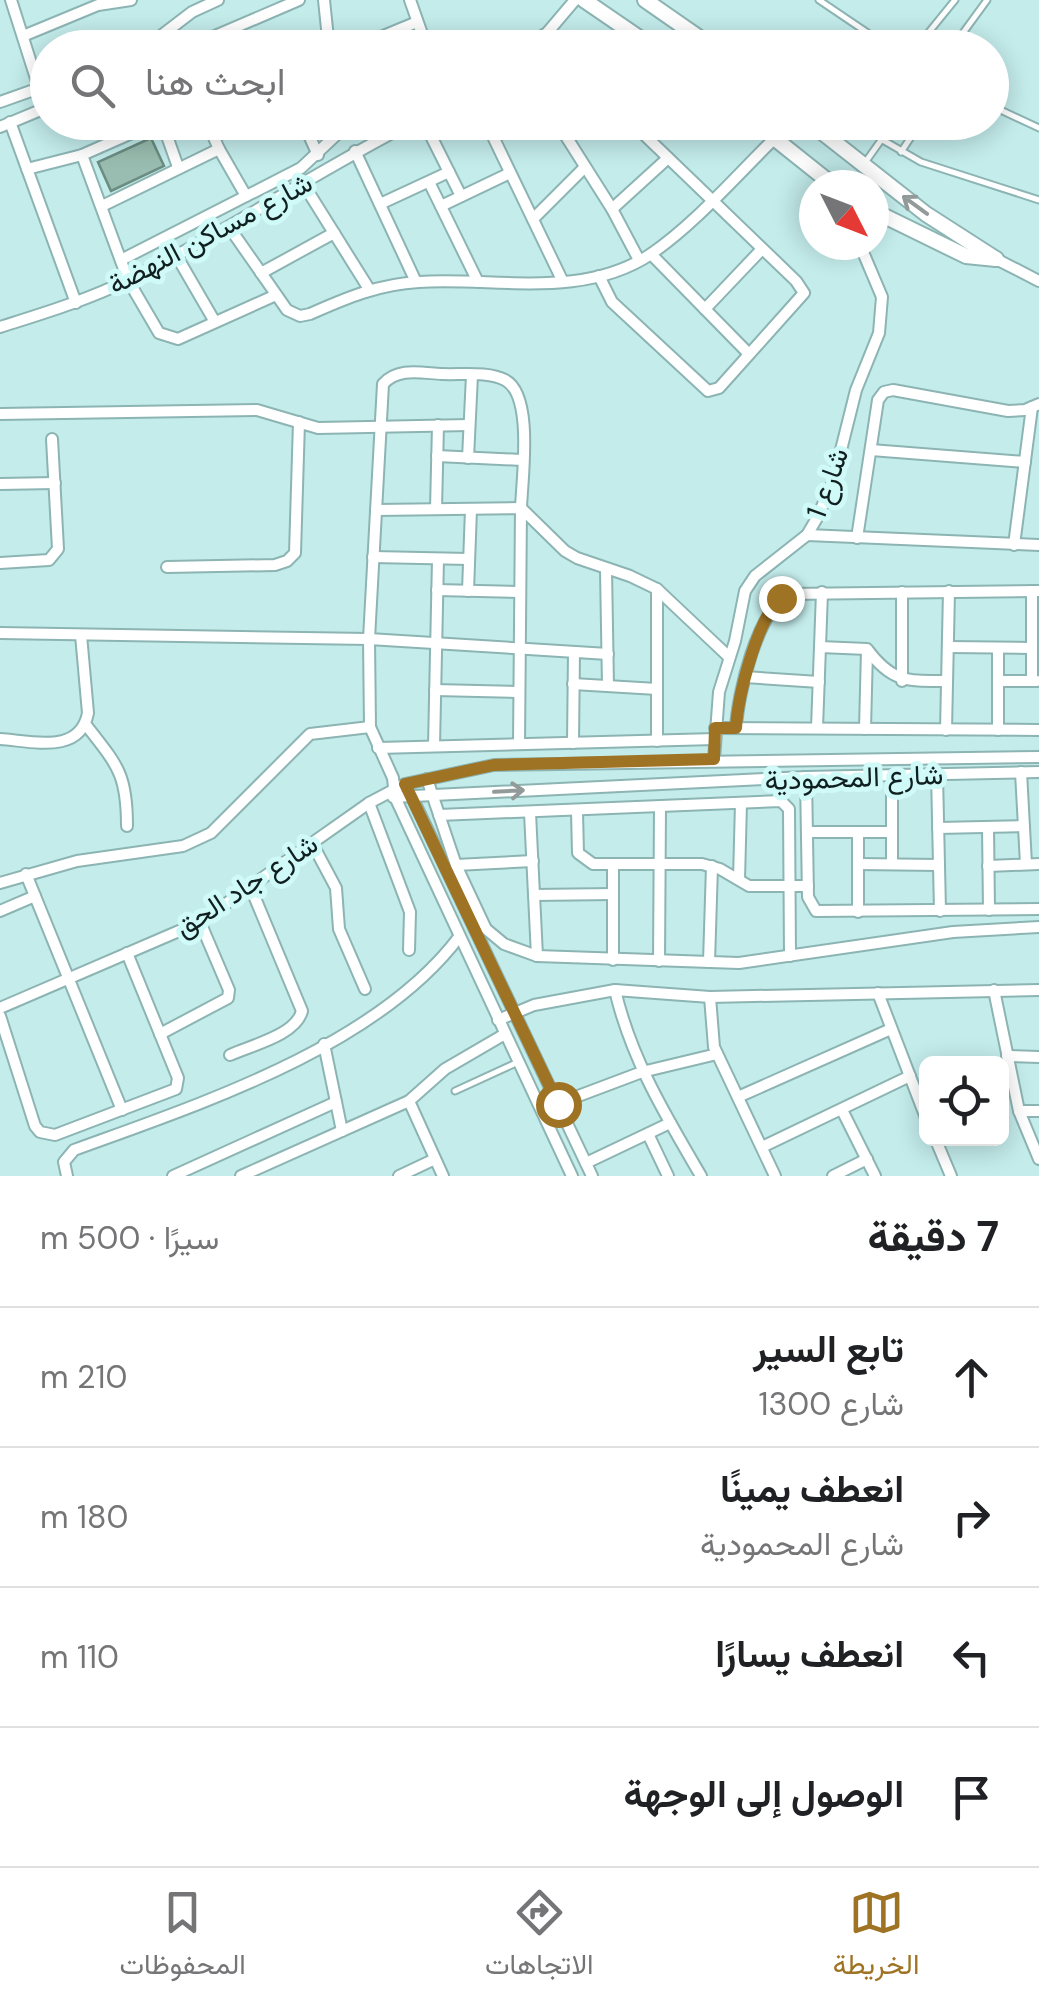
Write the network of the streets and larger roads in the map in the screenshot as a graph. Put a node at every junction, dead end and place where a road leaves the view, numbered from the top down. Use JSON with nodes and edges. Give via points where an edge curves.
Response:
{"nodes":[{"id":1,"x":11,"y":0,"type":"edge"},
{"id":2,"x":131,"y":0,"type":"edge"},
{"id":3,"x":218,"y":0,"type":"edge"},
{"id":4,"x":298,"y":0,"type":"edge"},
{"id":5,"x":324,"y":0,"type":"edge"},
{"id":6,"x":410,"y":0,"type":"edge"},
{"id":7,"x":575,"y":0,"type":"edge"},
{"id":8,"x":584,"y":0,"type":"edge"},
{"id":9,"x":645,"y":0,"type":"edge"},
{"id":10,"x":98,"y":3,"type":"edge"},
{"id":11,"x":190,"y":6,"type":"edge"},
{"id":12,"x":417,"y":22,"type":"junction"},
{"id":13,"x":37,"y":30,"type":"edge"},
{"id":14,"x":164,"y":30,"type":"edge"},
{"id":15,"x":229,"y":30,"type":"edge"},
{"id":16,"x":327,"y":30,"type":"edge"},
{"id":17,"x":398,"y":30,"type":"edge"},
{"id":18,"x":420,"y":30,"type":"edge"},
{"id":19,"x":550,"y":30,"type":"edge"},
{"id":20,"x":628,"y":30,"type":"edge"},
{"id":21,"x":688,"y":30,"type":"edge"},
{"id":22,"x":30,"y":33,"type":"edge"},
{"id":23,"x":23,"y":36,"type":"junction"},
{"id":24,"x":30,"y":54,"type":"edge"},
{"id":25,"x":30,"y":91,"type":"edge"},
{"id":26,"x":0,"y":102,"type":"edge"},
{"id":27,"x":30,"y":115,"type":"edge"},
{"id":28,"x":5,"y":125,"type":"edge"},
{"id":29,"x":117,"y":140,"type":"edge"},
{"id":30,"x":166,"y":140,"type":"edge"},
{"id":31,"x":215,"y":140,"type":"edge"},
{"id":32,"x":311,"y":140,"type":"edge"},
{"id":33,"x":333,"y":140,"type":"edge"},
{"id":34,"x":378,"y":140,"type":"edge"},
{"id":35,"x":433,"y":140,"type":"edge"},
{"id":36,"x":494,"y":140,"type":"edge"},
{"id":37,"x":569,"y":140,"type":"edge"},
{"id":38,"x":650,"y":140,"type":"edge"},
{"id":39,"x":773,"y":140,"type":"edge"},
{"id":40,"x":775,"y":140,"type":"edge"},
{"id":41,"x":832,"y":140,"type":"edge"},
{"id":42,"x":219,"y":150,"type":"junction"},
{"id":43,"x":355,"y":152,"type":"junction"},
{"id":44,"x":82,"y":155,"type":"junction"},
{"id":45,"x":318,"y":155,"type":"junction"},
{"id":46,"x":668,"y":158,"type":"junction"},
{"id":47,"x":585,"y":166,"type":"junction"},
{"id":48,"x":864,"y":166,"type":"junction"},
{"id":49,"x":178,"y":168,"type":"junction"},
{"id":50,"x":810,"y":168,"type":"joint"},
{"id":51,"x":27,"y":170,"type":"junction"},
{"id":52,"x":813,"y":170,"type":"edge"},
{"id":53,"x":865,"y":170,"type":"edge"},
{"id":54,"x":449,"y":172,"type":"junction"},
{"id":55,"x":510,"y":173,"type":"junction"},
{"id":56,"x":429,"y":182,"type":"junction"},
{"id":57,"x":304,"y":185,"type":"junction"},
{"id":58,"x":246,"y":196,"type":"junction"},
{"id":59,"x":461,"y":196,"type":"junction"},
{"id":60,"x":710,"y":201,"type":"junction"},
{"id":61,"x":380,"y":204,"type":"junction"},
{"id":62,"x":102,"y":206,"type":"junction"},
{"id":63,"x":440,"y":206,"type":"junction"},
{"id":64,"x":612,"y":209,"type":"junction"},
{"id":65,"x":889,"y":218,"type":"edge"},
{"id":66,"x":533,"y":220,"type":"junction"},
{"id":67,"x":229,"y":227,"type":"junction"},
{"id":68,"x":334,"y":233,"type":"junction"},
{"id":69,"x":762,"y":250,"type":"junction"},
{"id":70,"x":651,"y":254,"type":"junction"},
{"id":71,"x":176,"y":255,"type":"junction"},
{"id":72,"x":996,"y":259,"type":"junction"},
{"id":73,"x":121,"y":260,"type":"junction"},
{"id":74,"x":639,"y":260,"type":"junction"},
{"id":75,"x":867,"y":260,"type":"edge"},
{"id":76,"x":261,"y":273,"type":"junction"},
{"id":77,"x":599,"y":276,"type":"junction"},
{"id":78,"x":128,"y":280,"type":"junction"},
{"id":79,"x":416,"y":282,"type":"junction"},
{"id":80,"x":478,"y":282,"type":"junction"},
{"id":81,"x":563,"y":282,"type":"junction"},
{"id":82,"x":1039,"y":282,"type":"edge"},
{"id":83,"x":368,"y":288,"type":"junction"},
{"id":84,"x":276,"y":295,"type":"junction"},
{"id":85,"x":76,"y":303,"type":"junction"},
{"id":86,"x":705,"y":309,"type":"junction"},
{"id":87,"x":216,"y":322,"type":"junction"},
{"id":88,"x":0,"y":327,"type":"edge"},
{"id":89,"x":749,"y":354,"type":"junction"},
{"id":90,"x":472,"y":375,"type":"junction"},
{"id":91,"x":1036,"y":405,"type":"edge"},
{"id":92,"x":0,"y":414,"type":"edge"},
{"id":93,"x":299,"y":422,"type":"junction"},
{"id":94,"x":381,"y":424,"type":"junction"},
{"id":95,"x":438,"y":424,"type":"junction"},
{"id":96,"x":469,"y":425,"type":"junction"},
{"id":97,"x":52,"y":439,"type":"dead end"},
{"id":98,"x":871,"y":450,"type":"junction"},
{"id":99,"x":437,"y":456,"type":"junction"},
{"id":100,"x":1030,"y":456,"type":"edge"},
{"id":101,"x":468,"y":458,"type":"junction"},
{"id":102,"x":522,"y":460,"type":"junction"},
{"id":103,"x":54,"y":483,"type":"junction"},
{"id":104,"x":0,"y":484,"type":"edge"},
{"id":105,"x":521,"y":508,"type":"junction"},
{"id":106,"x":436,"y":509,"type":"junction"},
{"id":107,"x":471,"y":509,"type":"junction"},
{"id":108,"x":376,"y":510,"type":"junction"},
{"id":109,"x":807,"y":535,"type":"junction"},
{"id":110,"x":858,"y":538,"type":"junction"},
{"id":111,"x":1014,"y":544,"type":"junction"},
{"id":112,"x":1039,"y":546,"type":"edge"},
{"id":113,"x":373,"y":557,"type":"junction"},
{"id":114,"x":438,"y":558,"type":"junction"},
{"id":115,"x":469,"y":560,"type":"junction"},
{"id":116,"x":0,"y":563,"type":"edge"},
{"id":117,"x":167,"y":566,"type":"dead end"},
{"id":118,"x":606,"y":569,"type":"junction"},
{"id":119,"x":657,"y":589,"type":"junction"},
{"id":120,"x":437,"y":590,"type":"junction"},
{"id":121,"x":1035,"y":590,"type":"edge"},
{"id":122,"x":468,"y":591,"type":"junction"},
{"id":123,"x":949,"y":591,"type":"junction"},
{"id":124,"x":520,"y":592,"type":"junction"},
{"id":125,"x":822,"y":592,"type":"junction"},
{"id":126,"x":902,"y":592,"type":"junction"},
{"id":127,"x":0,"y":633,"type":"edge"},
{"id":128,"x":81,"y":635,"type":"junction"},
{"id":129,"x":368,"y":639,"type":"junction"},
{"id":130,"x":436,"y":643,"type":"junction"},
{"id":131,"x":948,"y":646,"type":"junction"},
{"id":132,"x":518,"y":648,"type":"junction"},
{"id":133,"x":820,"y":648,"type":"junction"},
{"id":134,"x":867,"y":648,"type":"junction"},
{"id":135,"x":998,"y":648,"type":"junction"},
{"id":136,"x":1032,"y":648,"type":"junction"},
{"id":137,"x":574,"y":652,"type":"junction"},
{"id":138,"x":608,"y":654,"type":"junction"},
{"id":139,"x":729,"y":657,"type":"junction"},
{"id":140,"x":745,"y":677,"type":"junction"},
{"id":141,"x":902,"y":680,"type":"junction"},
{"id":142,"x":947,"y":680,"type":"junction"},
{"id":143,"x":998,"y":680,"type":"junction"},
{"id":144,"x":1036,"y":681,"type":"edge"},
{"id":145,"x":819,"y":682,"type":"junction"},
{"id":146,"x":573,"y":684,"type":"junction"},
{"id":147,"x":608,"y":686,"type":"junction"},
{"id":148,"x":657,"y":689,"type":"junction"},
{"id":149,"x":435,"y":690,"type":"junction"},
{"id":150,"x":519,"y":692,"type":"junction"},
{"id":151,"x":86,"y":725,"type":"junction"},
{"id":152,"x":370,"y":727,"type":"junction"},
{"id":153,"x":736,"y":728,"type":"junction"},
{"id":154,"x":817,"y":728,"type":"junction"},
{"id":155,"x":865,"y":729,"type":"junction"},
{"id":156,"x":946,"y":730,"type":"junction"},
{"id":157,"x":998,"y":730,"type":"junction"},
{"id":158,"x":1039,"y":730,"type":"edge"},
{"id":159,"x":715,"y":734,"type":"junction"},
{"id":160,"x":0,"y":740,"type":"edge"},
{"id":161,"x":657,"y":741,"type":"junction"},
{"id":162,"x":573,"y":743,"type":"junction"},
{"id":163,"x":520,"y":744,"type":"junction"},
{"id":164,"x":434,"y":746,"type":"junction"},
{"id":165,"x":378,"y":748,"type":"junction"},
{"id":166,"x":1039,"y":757,"type":"edge"},
{"id":167,"x":830,"y":758,"type":"junction"},
{"id":168,"x":714,"y":759,"type":"junction"},
{"id":169,"x":1021,"y":772,"type":"junction"},
{"id":170,"x":1039,"y":772,"type":"edge"},
{"id":171,"x":938,"y":774,"type":"junction"},
{"id":172,"x":892,"y":775,"type":"junction"},
{"id":173,"x":832,"y":776,"type":"junction"},
{"id":174,"x":806,"y":777,"type":"junction"},
{"id":175,"x":427,"y":780,"type":"junction"},
{"id":176,"x":405,"y":784,"type":"junction"},
{"id":177,"x":394,"y":788,"type":"junction"},
{"id":178,"x":432,"y":794,"type":"junction"},
{"id":179,"x":412,"y":795,"type":"junction"},
{"id":180,"x":373,"y":800,"type":"junction"},
{"id":181,"x":741,"y":803,"type":"junction"},
{"id":182,"x":660,"y":807,"type":"junction"},
{"id":183,"x":576,"y":812,"type":"junction"},
{"id":184,"x":530,"y":813,"type":"junction"},
{"id":185,"x":439,"y":815,"type":"junction"},
{"id":186,"x":127,"y":826,"type":"dead end"},
{"id":187,"x":1024,"y":826,"type":"junction"},
{"id":188,"x":988,"y":827,"type":"junction"},
{"id":189,"x":938,"y":828,"type":"junction"},
{"id":190,"x":807,"y":832,"type":"junction"},
{"id":191,"x":858,"y":832,"type":"junction"},
{"id":192,"x":892,"y":832,"type":"junction"},
{"id":193,"x":312,"y":842,"type":"junction"},
{"id":194,"x":532,"y":861,"type":"junction"},
{"id":195,"x":613,"y":864,"type":"junction"},
{"id":196,"x":660,"y":864,"type":"junction"},
{"id":197,"x":858,"y":864,"type":"junction"},
{"id":198,"x":892,"y":864,"type":"junction"},
{"id":199,"x":1026,"y":864,"type":"junction"},
{"id":200,"x":1039,"y":864,"type":"edge"},
{"id":201,"x":456,"y":865,"type":"junction"},
{"id":202,"x":939,"y":865,"type":"junction"},
{"id":203,"x":712,"y":866,"type":"junction"},
{"id":204,"x":988,"y":866,"type":"junction"},
{"id":205,"x":26,"y":874,"type":"junction"},
{"id":206,"x":739,"y":880,"type":"junction"},
{"id":207,"x":0,"y":883,"type":"edge"},
{"id":208,"x":250,"y":886,"type":"junction"},
{"id":209,"x":790,"y":886,"type":"junction"},
{"id":210,"x":808,"y":886,"type":"junction"},
{"id":211,"x":613,"y":894,"type":"junction"},
{"id":212,"x":534,"y":895,"type":"junction"},
{"id":213,"x":36,"y":896,"type":"junction"},
{"id":214,"x":989,"y":910,"type":"junction"},
{"id":215,"x":1039,"y":910,"type":"edge"},
{"id":216,"x":0,"y":911,"type":"edge"},
{"id":217,"x":940,"y":911,"type":"junction"},
{"id":218,"x":858,"y":912,"type":"junction"},
{"id":219,"x":200,"y":922,"type":"junction"},
{"id":220,"x":1039,"y":927,"type":"edge"},
{"id":221,"x":460,"y":937,"type":"junction"},
{"id":222,"x":410,"y":950,"type":"dead end"},
{"id":223,"x":127,"y":953,"type":"junction"},
{"id":224,"x":538,"y":956,"type":"junction"},
{"id":225,"x":790,"y":956,"type":"junction"},
{"id":226,"x":613,"y":960,"type":"junction"},
{"id":227,"x":659,"y":961,"type":"junction"},
{"id":228,"x":709,"y":962,"type":"junction"},
{"id":229,"x":69,"y":978,"type":"junction"},
{"id":230,"x":365,"y":990,"type":"dead end"},
{"id":231,"x":616,"y":990,"type":"junction"},
{"id":232,"x":994,"y":990,"type":"junction"},
{"id":233,"x":1039,"y":990,"type":"edge"},
{"id":234,"x":878,"y":993,"type":"junction"},
{"id":235,"x":710,"y":997,"type":"junction"},
{"id":236,"x":0,"y":1008,"type":"edge"},
{"id":237,"x":513,"y":1012,"type":"junction"},
{"id":238,"x":0,"y":1016,"type":"edge"},
{"id":239,"x":498,"y":1020,"type":"junction"},
{"id":240,"x":891,"y":1029,"type":"junction"},
{"id":241,"x":160,"y":1034,"type":"junction"},
{"id":242,"x":504,"y":1034,"type":"junction"},
{"id":243,"x":324,"y":1044,"type":"junction"},
{"id":244,"x":717,"y":1054,"type":"junction"},
{"id":245,"x":230,"y":1055,"type":"dead end"},
{"id":246,"x":1006,"y":1056,"type":"edge"},
{"id":247,"x":1009,"y":1056,"type":"edge"},
{"id":248,"x":1039,"y":1057,"type":"edge"},
{"id":249,"x":1009,"y":1069,"type":"edge"},
{"id":250,"x":642,"y":1072,"type":"junction"},
{"id":251,"x":910,"y":1076,"type":"junction"},
{"id":252,"x":738,"y":1096,"type":"junction"},
{"id":253,"x":919,"y":1100,"type":"edge"},
{"id":254,"x":409,"y":1101,"type":"junction"},
{"id":255,"x":336,"y":1102,"type":"junction"},
{"id":256,"x":558,"y":1104,"type":"junction"},
{"id":257,"x":122,"y":1110,"type":"junction"},
{"id":258,"x":842,"y":1110,"type":"junction"},
{"id":259,"x":1019,"y":1111,"type":"junction"},
{"id":260,"x":1039,"y":1111,"type":"edge"},
{"id":261,"x":670,"y":1123,"type":"junction"},
{"id":262,"x":342,"y":1131,"type":"junction"},
{"id":263,"x":648,"y":1134,"type":"junction"},
{"id":264,"x":938,"y":1146,"type":"edge"},
{"id":265,"x":762,"y":1148,"type":"junction"},
{"id":266,"x":435,"y":1159,"type":"junction"},
{"id":267,"x":867,"y":1160,"type":"junction"},
{"id":268,"x":1039,"y":1160,"type":"edge"},
{"id":269,"x":586,"y":1163,"type":"junction"},
{"id":270,"x":268,"y":1164,"type":"junction"},
{"id":271,"x":770,"y":1174,"type":"edge"},
{"id":272,"x":838,"y":1175,"type":"edge"},
{"id":273,"x":67,"y":1176,"type":"edge"},
{"id":274,"x":172,"y":1176,"type":"edge"},
{"id":275,"x":241,"y":1176,"type":"edge"},
{"id":276,"x":273,"y":1176,"type":"edge"},
{"id":277,"x":399,"y":1176,"type":"edge"},
{"id":278,"x":443,"y":1176,"type":"edge"},
{"id":279,"x":572,"y":1176,"type":"edge"},
{"id":280,"x":592,"y":1176,"type":"edge"},
{"id":281,"x":668,"y":1176,"type":"edge"},
{"id":282,"x":700,"y":1176,"type":"edge"},
{"id":283,"x":875,"y":1176,"type":"edge"},
{"id":284,"x":951,"y":1176,"type":"edge"}],
"edges":[{"from":1,"to":23,"type":"street"},
{"from":2,"to":10,"type":"street"},
{"from":3,"to":11,"type":"street"},
{"from":4,"to":15,"type":"street"},
{"from":5,"to":16,"type":"street"},
{"from":6,"to":12,"type":"street"},
{"from":7,"to":19,"type":"street"},
{"from":8,"to":20,"type":"street"},
{"from":9,"to":21,"type":"street"},
{"from":10,"to":13,"type":"street"},
{"from":11,"to":14,"type":"street"},
{"from":12,"to":17,"type":"street"},
{"from":12,"to":18,"type":"street"},
{"from":22,"to":23,"type":"street"},
{"from":23,"to":24,"type":"street"},
{"from":25,"to":26,"type":"street"},
{"from":27,"to":28,"type":"street"},
{"from":28,"to":51,"type":"street"},
{"from":29,"to":44,"type":"street"},
{"from":30,"to":49,"type":"street"},
{"from":31,"to":42,"type":"street"},
{"from":32,"to":45,"type":"street"},
{"from":33,"to":45,"type":"street","name":"شارع مساكن النهضة"},
{"from":34,"to":43,"type":"street","name":"شارع مساكن النهضة"},
{"from":35,"to":54,"type":"street"},
{"from":36,"to":55,"type":"street"},
{"from":37,"to":47,"type":"street"},
{"from":38,"to":46,"type":"street"},
{"from":39,"to":60,"type":"street"},
{"from":40,"to":50,"type":"street"},
{"from":41,"to":48,"type":"street"},
{"from":42,"to":49,"type":"street"},
{"from":42,"to":58,"type":"street"},
{"from":43,"to":57,"type":"street","name":"شارع مساكن النهضة"},
{"from":43,"to":61,"type":"street"},
{"from":44,"to":51,"type":"street"},
{"from":44,"to":62,"type":"street"},
{"from":45,"to":58,"type":"street","name":"شارع مساكن النهضة"},
{"from":46,"to":60,"type":"street"},
{"from":46,"to":64,"type":"street"},
{"from":47,"to":64,"type":"street"},
{"from":47,"to":66,"type":"street"},
{"from":48,"to":53,"type":"street"},
{"from":72,"to":48,"type":"street","one_way":true},
{"from":49,"to":62,"type":"street"},
{"from":50,"to":52,"type":"street"},
{"from":51,"to":85,"type":"street"},
{"from":54,"to":56,"type":"street"},
{"from":54,"to":59,"type":"street"},
{"from":55,"to":59,"type":"street"},
{"from":55,"to":66,"type":"street"},
{"from":56,"to":61,"type":"street"},
{"from":56,"to":63,"type":"street"},
{"from":57,"to":67,"type":"street","name":"شارع مساكن النهضة"},
{"from":57,"to":68,"type":"street"},
{"from":58,"to":73,"type":"street","name":"شارع مساكن النهضة"},
{"from":59,"to":63,"type":"street"},
{"from":60,"to":69,"type":"street"},
{"from":60,"to":70,"type":"street"},
{"from":61,"to":79,"type":"street"},
{"from":62,"to":73,"type":"street"},
{"from":63,"to":80,"type":"street"},
{"from":64,"to":74,"type":"street"},
{"from":65,"to":72,"type":"street","via":[[966,256]]},
{"from":66,"to":81,"type":"street"},
{"from":67,"to":71,"type":"street","name":"شارع مساكن النهضة"},
{"from":67,"to":76,"type":"street"},
{"from":68,"to":76,"type":"street"},
{"from":68,"to":83,"type":"street"},
{"from":69,"to":86,"type":"street"},
{"from":69,"to":89,"type":"street","via":[[804,293]]},
{"from":70,"to":74,"type":"street"},
{"from":70,"to":86,"type":"street"},
{"from":71,"to":78,"type":"street","name":"شارع مساكن النهضة"},
{"from":71,"to":87,"type":"street"},
{"from":72,"to":82,"type":"street"},
{"from":73,"to":78,"type":"street"},
{"from":74,"to":77,"type":"street"},
{"from":75,"to":109,"type":"street","name":"شارع 1","via":[[883,316],[853,398],[833,482]]},
{"from":76,"to":84,"type":"street"},
{"from":77,"to":81,"type":"street"},
{"from":77,"to":89,"type":"street","via":[[612,302],[703,389],[719,388]]},
{"from":78,"to":85,"type":"street","name":"شارع مساكن النهضة"},
{"from":78,"to":87,"type":"street","via":[[165,337],[178,339]]},
{"from":79,"to":80,"type":"street"},
{"from":79,"to":83,"type":"street"},
{"from":80,"to":81,"type":"street"},
{"from":83,"to":84,"type":"street","via":[[300,316]]},
{"from":84,"to":87,"type":"street"},
{"from":85,"to":88,"type":"street","name":"شارع مساكن النهضة"},
{"from":86,"to":89,"type":"street"},
{"from":90,"to":94,"type":"street","via":[[401,372],[383,384]]},
{"from":90,"to":96,"type":"street"},
{"from":90,"to":102,"type":"street","via":[[506,380],[516,391],[523,407]]},
{"from":91,"to":98,"type":"street","via":[[1008,411],[888,390],[878,400]]},
{"from":91,"to":100,"type":"street"},
{"from":92,"to":93,"type":"street","via":[[257,410]]},
{"from":93,"to":94,"type":"street","via":[[318,428]]},
{"from":93,"to":117,"type":"street","via":[[295,552],[287,562]]},
{"from":94,"to":95,"type":"street"},
{"from":94,"to":108,"type":"street"},
{"from":95,"to":96,"type":"street"},
{"from":95,"to":99,"type":"street"},
{"from":96,"to":101,"type":"street"},
{"from":97,"to":103,"type":"street"},
{"from":98,"to":100,"type":"street"},
{"from":98,"to":110,"type":"street"},
{"from":99,"to":101,"type":"street"},
{"from":99,"to":106,"type":"street"},
{"from":100,"to":111,"type":"street"},
{"from":101,"to":102,"type":"street"},
{"from":102,"to":105,"type":"street"},
{"from":103,"to":104,"type":"street"},
{"from":103,"to":116,"type":"street","via":[[54,556]]},
{"from":105,"to":107,"type":"street"},
{"from":105,"to":118,"type":"street","via":[[565,550]]},
{"from":105,"to":124,"type":"street"},
{"from":106,"to":107,"type":"street"},
{"from":106,"to":108,"type":"street"},
{"from":107,"to":115,"type":"street"},
{"from":108,"to":113,"type":"street"},
{"from":109,"to":110,"type":"street"},
{"from":109,"to":139,"type":"street","name":"شارع 1","via":[[755,576]]},
{"from":110,"to":111,"type":"street"},
{"from":111,"to":112,"type":"street"},
{"from":113,"to":114,"type":"street"},
{"from":113,"to":129,"type":"street"},
{"from":114,"to":115,"type":"street"},
{"from":114,"to":120,"type":"street"},
{"from":115,"to":122,"type":"street"},
{"from":118,"to":119,"type":"street"},
{"from":118,"to":138,"type":"street"},
{"from":119,"to":139,"type":"street"},
{"from":119,"to":148,"type":"street"},
{"from":120,"to":122,"type":"street"},
{"from":120,"to":130,"type":"street"},
{"from":121,"to":123,"type":"street"},
{"from":121,"to":136,"type":"street"},
{"from":122,"to":124,"type":"street"},
{"from":123,"to":126,"type":"street"},
{"from":123,"to":131,"type":"street"},
{"from":124,"to":132,"type":"street"},
{"from":125,"to":126,"type":"street"},
{"from":125,"to":133,"type":"street"},
{"from":125,"to":140,"type":"street","via":[[790,594],[774,604]]},
{"from":126,"to":141,"type":"street"},
{"from":127,"to":128,"type":"street"},
{"from":128,"to":129,"type":"street"},
{"from":128,"to":151,"type":"street"},
{"from":129,"to":130,"type":"street"},
{"from":129,"to":152,"type":"street"},
{"from":130,"to":132,"type":"street"},
{"from":130,"to":149,"type":"street"},
{"from":131,"to":135,"type":"street"},
{"from":131,"to":142,"type":"street"},
{"from":132,"to":137,"type":"street"},
{"from":132,"to":150,"type":"street"},
{"from":133,"to":134,"type":"street"},
{"from":133,"to":145,"type":"street"},
{"from":134,"to":141,"type":"street"},
{"from":134,"to":155,"type":"street"},
{"from":135,"to":136,"type":"street"},
{"from":135,"to":143,"type":"street"},
{"from":136,"to":144,"type":"street"},
{"from":137,"to":138,"type":"street"},
{"from":137,"to":146,"type":"street"},
{"from":138,"to":147,"type":"street"},
{"from":139,"to":159,"type":"street","name":"شارع 1"},
{"from":140,"to":145,"type":"street"},
{"from":140,"to":153,"type":"street"},
{"from":141,"to":142,"type":"street"},
{"from":142,"to":156,"type":"street"},
{"from":143,"to":144,"type":"street"},
{"from":143,"to":157,"type":"street"},
{"from":145,"to":154,"type":"street"},
{"from":146,"to":147,"type":"street"},
{"from":146,"to":162,"type":"street"},
{"from":147,"to":148,"type":"street"},
{"from":148,"to":161,"type":"street"},
{"from":149,"to":150,"type":"street"},
{"from":149,"to":164,"type":"street"},
{"from":150,"to":163,"type":"street"},
{"from":151,"to":160,"type":"street","via":[[69,741]]},
{"from":151,"to":186,"type":"street","via":[[121,773]]},
{"from":152,"to":165,"type":"street"},
{"from":152,"to":205,"type":"street","via":[[310,734],[198,841]]},
{"from":153,"to":154,"type":"street"},
{"from":153,"to":159,"type":"street"},
{"from":154,"to":155,"type":"street"},
{"from":155,"to":156,"type":"street"},
{"from":156,"to":157,"type":"street"},
{"from":157,"to":158,"type":"street"},
{"from":159,"to":161,"type":"street"},
{"from":159,"to":168,"type":"street","name":"شارع 1"},
{"from":161,"to":162,"type":"street"},
{"from":162,"to":163,"type":"street"},
{"from":163,"to":164,"type":"street"},
{"from":164,"to":165,"type":"street"},
{"from":165,"to":177,"type":"street"},
{"from":166,"to":167,"type":"street","name":"شارع المحمودية"},
{"from":167,"to":168,"type":"street","name":"شارع المحمودية"},
{"from":167,"to":173,"type":"street"},
{"from":168,"to":175,"type":"street","name":"شارع المحمودية","via":[[494,765]]},
{"from":169,"to":170,"type":"street","name":"شارع المحمودية"},
{"from":169,"to":171,"type":"street","name":"شارع المحمودية"},
{"from":169,"to":187,"type":"street"},
{"from":171,"to":172,"type":"street","name":"شارع المحمودية"},
{"from":171,"to":189,"type":"street"},
{"from":172,"to":173,"type":"street","name":"شارع المحمودية"},
{"from":172,"to":192,"type":"street"},
{"from":173,"to":174,"type":"street","name":"شارع المحمودية"},
{"from":178,"to":174,"type":"street","name":"شارع المحمودية","one_way":true},
{"from":174,"to":190,"type":"street"},
{"from":175,"to":176,"type":"street","name":"شارع المحمودية"},
{"from":175,"to":178,"type":"street"},
{"from":176,"to":177,"type":"street"},
{"from":176,"to":179,"type":"street"},
{"from":177,"to":179,"type":"street","name":"شارع المحمودية"},
{"from":177,"to":180,"type":"street","name":"شارع المحمودية"},
{"from":177,"to":221,"type":"street"},
{"from":178,"to":179,"type":"street","name":"شارع المحمودية"},
{"from":178,"to":185,"type":"street"},
{"from":179,"to":237,"type":"street"},
{"from":180,"to":193,"type":"street","name":"شارع جاد الحق"},
{"from":180,"to":222,"type":"street","via":[[410,912]]},
{"from":181,"to":182,"type":"street"},
{"from":181,"to":206,"type":"street"},
{"from":181,"to":209,"type":"street","via":[[788,806]]},
{"from":182,"to":183,"type":"street"},
{"from":182,"to":196,"type":"street"},
{"from":183,"to":184,"type":"street"},
{"from":183,"to":195,"type":"street","via":[[582,858]]},
{"from":184,"to":185,"type":"street"},
{"from":184,"to":194,"type":"street"},
{"from":185,"to":201,"type":"street"},
{"from":187,"to":188,"type":"street"},
{"from":187,"to":199,"type":"street"},
{"from":188,"to":189,"type":"street"},
{"from":188,"to":204,"type":"street"},
{"from":189,"to":202,"type":"street"},
{"from":190,"to":191,"type":"street"},
{"from":190,"to":210,"type":"street"},
{"from":191,"to":192,"type":"street"},
{"from":191,"to":197,"type":"street"},
{"from":192,"to":198,"type":"street"},
{"from":193,"to":208,"type":"street","name":"شارع جاد الحق"},
{"from":193,"to":230,"type":"street","via":[[336,888],[339,929]]},
{"from":194,"to":201,"type":"street"},
{"from":194,"to":212,"type":"street"},
{"from":195,"to":196,"type":"street"},
{"from":195,"to":211,"type":"street"},
{"from":196,"to":203,"type":"street"},
{"from":196,"to":227,"type":"street"},
{"from":197,"to":198,"type":"street"},
{"from":197,"to":218,"type":"street"},
{"from":198,"to":202,"type":"street"},
{"from":199,"to":200,"type":"street"},
{"from":199,"to":204,"type":"street"},
{"from":201,"to":224,"type":"street","via":[[486,929],[504,944]]},
{"from":202,"to":217,"type":"street"},
{"from":203,"to":206,"type":"street"},
{"from":203,"to":228,"type":"street"},
{"from":204,"to":214,"type":"street"},
{"from":205,"to":207,"type":"street"},
{"from":205,"to":213,"type":"street"},
{"from":206,"to":209,"type":"street"},
{"from":208,"to":219,"type":"street","name":"شارع جاد الحق"},
{"from":208,"to":245,"type":"street","via":[[302,1011],[291,1028]]},
{"from":209,"to":210,"type":"street"},
{"from":209,"to":225,"type":"street"},
{"from":210,"to":218,"type":"street","via":[[816,911]]},
{"from":211,"to":212,"type":"street"},
{"from":211,"to":226,"type":"street"},
{"from":212,"to":224,"type":"street"},
{"from":213,"to":216,"type":"street"},
{"from":213,"to":229,"type":"street"},
{"from":214,"to":215,"type":"street"},
{"from":214,"to":217,"type":"street"},
{"from":217,"to":218,"type":"street"},
{"from":219,"to":223,"type":"street","name":"شارع جاد الحق"},
{"from":219,"to":241,"type":"street","via":[[228,998]]},
{"from":220,"to":225,"type":"street"},
{"from":221,"to":239,"type":"street"},
{"from":221,"to":243,"type":"street","via":[[406,993]]},
{"from":223,"to":229,"type":"street","name":"شارع جاد الحق"},
{"from":223,"to":241,"type":"street"},
{"from":224,"to":226,"type":"street"},
{"from":225,"to":228,"type":"street"},
{"from":226,"to":227,"type":"street"},
{"from":227,"to":228,"type":"street"},
{"from":229,"to":236,"type":"street","name":"شارع جاد الحق"},
{"from":229,"to":257,"type":"street"},
{"from":231,"to":235,"type":"street"},
{"from":231,"to":237,"type":"street"},
{"from":231,"to":250,"type":"street"},
{"from":232,"to":233,"type":"street"},
{"from":232,"to":234,"type":"street"},
{"from":232,"to":246,"type":"street"},
{"from":234,"to":235,"type":"street"},
{"from":234,"to":240,"type":"street"},
{"from":235,"to":244,"type":"street"},
{"from":237,"to":239,"type":"street"},
{"from":237,"to":256,"type":"street"},
{"from":238,"to":257,"type":"street","via":[[40,1132],[55,1135]]},
{"from":239,"to":242,"type":"street"},
{"from":240,"to":251,"type":"street"},
{"from":240,"to":252,"type":"street"},
{"from":241,"to":257,"type":"street","via":[[179,1085]]},
{"from":242,"to":254,"type":"street","via":[[445,1069]]},
{"from":242,"to":279,"type":"street"},
{"from":243,"to":255,"type":"street"},
{"from":243,"to":273,"type":"street","via":[[231,1092],[74,1150],[64,1162]]},
{"from":244,"to":250,"type":"street"},
{"from":244,"to":252,"type":"street"},
{"from":247,"to":248,"type":"street"},
{"from":249,"to":259,"type":"street"},
{"from":250,"to":256,"type":"street"},
{"from":250,"to":261,"type":"street"},
{"from":251,"to":253,"type":"street"},
{"from":251,"to":258,"type":"street"},
{"from":252,"to":265,"type":"street"},
{"from":254,"to":262,"type":"street"},
{"from":254,"to":266,"type":"street"},
{"from":255,"to":262,"type":"street"},
{"from":255,"to":274,"type":"street"},
{"from":256,"to":269,"type":"street"},
{"from":258,"to":265,"type":"street"},
{"from":258,"to":267,"type":"street"},
{"from":259,"to":260,"type":"street"},
{"from":259,"to":268,"type":"street"},
{"from":261,"to":263,"type":"street"},
{"from":261,"to":282,"type":"street"},
{"from":262,"to":270,"type":"street"},
{"from":263,"to":269,"type":"street"},
{"from":263,"to":281,"type":"street"},
{"from":264,"to":284,"type":"street"},
{"from":265,"to":271,"type":"street"},
{"from":266,"to":277,"type":"street"},
{"from":266,"to":278,"type":"street"},
{"from":267,"to":272,"type":"street"},
{"from":267,"to":283,"type":"street"},
{"from":269,"to":280,"type":"street"},
{"from":270,"to":275,"type":"street"},
{"from":270,"to":276,"type":"street"}]}
